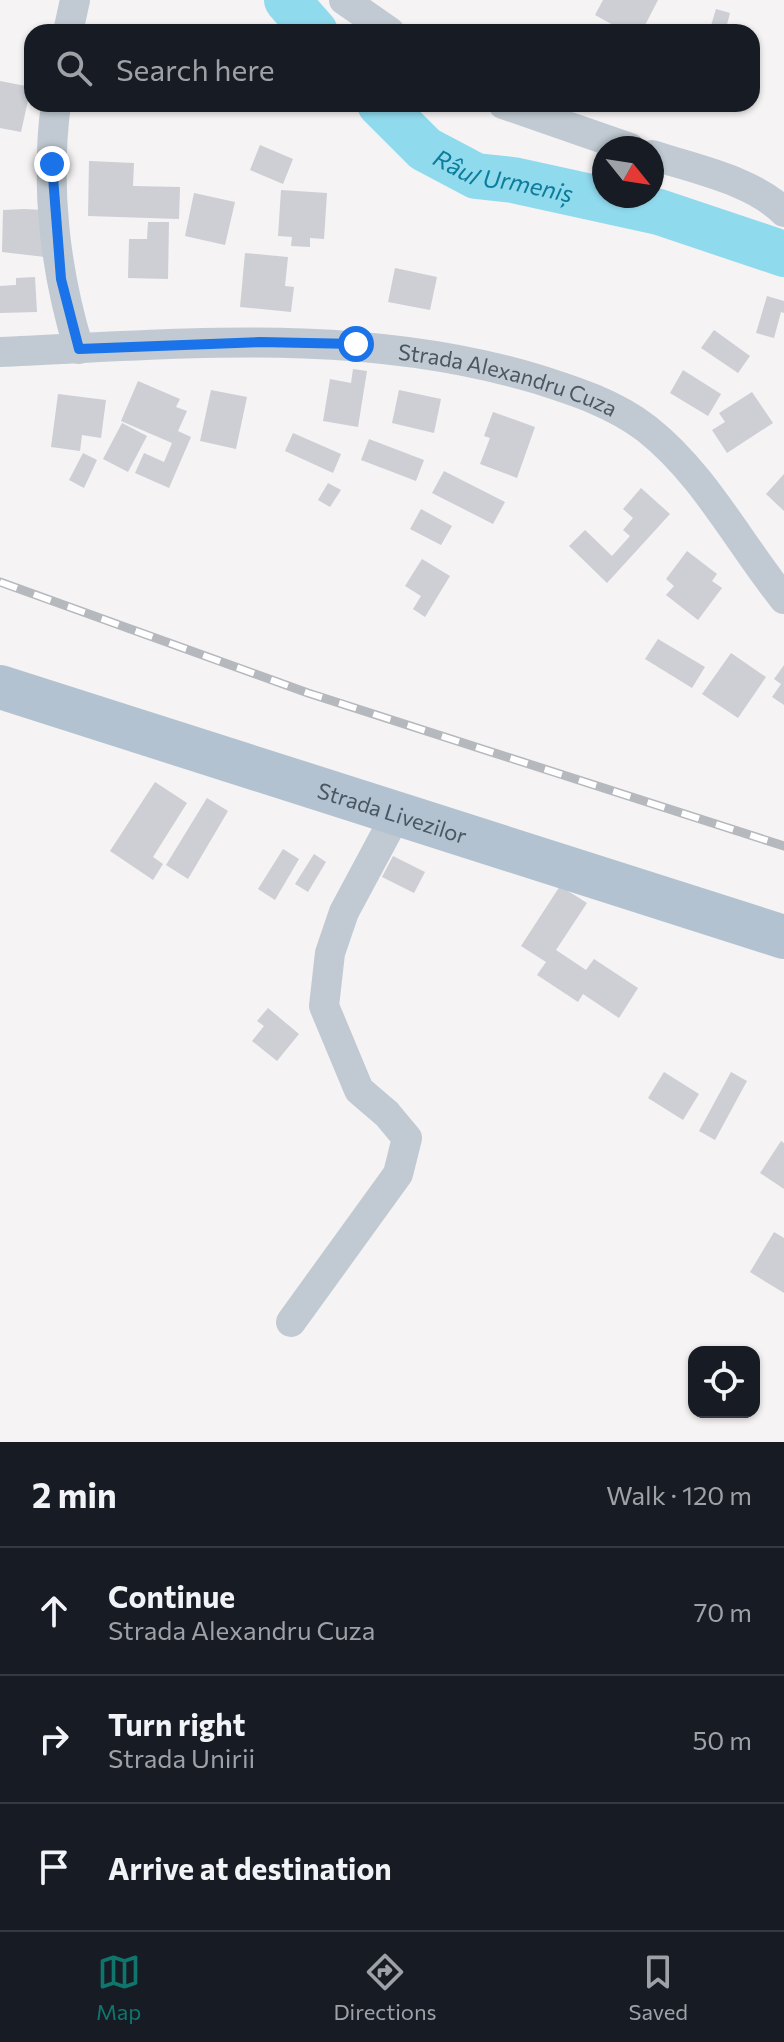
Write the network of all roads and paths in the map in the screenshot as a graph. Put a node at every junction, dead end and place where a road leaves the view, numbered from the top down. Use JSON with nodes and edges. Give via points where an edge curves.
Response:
{"nodes":[{"id":1,"x":75,"y":0,"type":"edge"},
{"id":2,"x":344,"y":0,"type":"edge"},
{"id":3,"x":70,"y":24,"type":"edge"},
{"id":4,"x":378,"y":24,"type":"edge"},
{"id":5,"x":56,"y":112,"type":"edge"},
{"id":6,"x":526,"y":112,"type":"edge"},
{"id":7,"x":595,"y":136,"type":"edge"},
{"id":8,"x":664,"y":159,"type":"edge"},
{"id":9,"x":784,"y":212,"type":"edge"},
{"id":10,"x":79,"y":349,"type":"junction"},
{"id":11,"x":0,"y":352,"type":"edge"},
{"id":12,"x":784,"y":599,"type":"edge"},
{"id":13,"x":0,"y":687,"type":"edge"},
{"id":14,"x":396,"y":815,"type":"junction"},
{"id":15,"x":784,"y":937,"type":"edge"},
{"id":16,"x":291,"y":1322,"type":"dead end"}],
"edges":[{"from":1,"to":3,"type":"street"},
{"from":2,"to":4,"type":"street"},
{"from":5,"to":10,"type":"street","via":[[54,211],[61,279]]},
{"from":6,"to":7,"type":"street"},
{"from":8,"to":9,"type":"street","via":[[761,195]]},
{"from":10,"to":11,"type":"street","name":"Strada Alexandru Cuza"},
{"from":10,"to":12,"type":"street","name":"Strada Alexandru Cuza","via":[[356,344],[427,352],[555,385],[610,406],[659,439],[705,490]]},
{"from":13,"to":14,"type":"main road","name":"Strada Livezilor"},
{"from":14,"to":15,"type":"main road","name":"Strada Livezilor"},
{"from":14,"to":16,"type":"street","via":[[344,912],[330,953],[324,1006],[359,1090],[407,1138],[398,1174]]}]}
